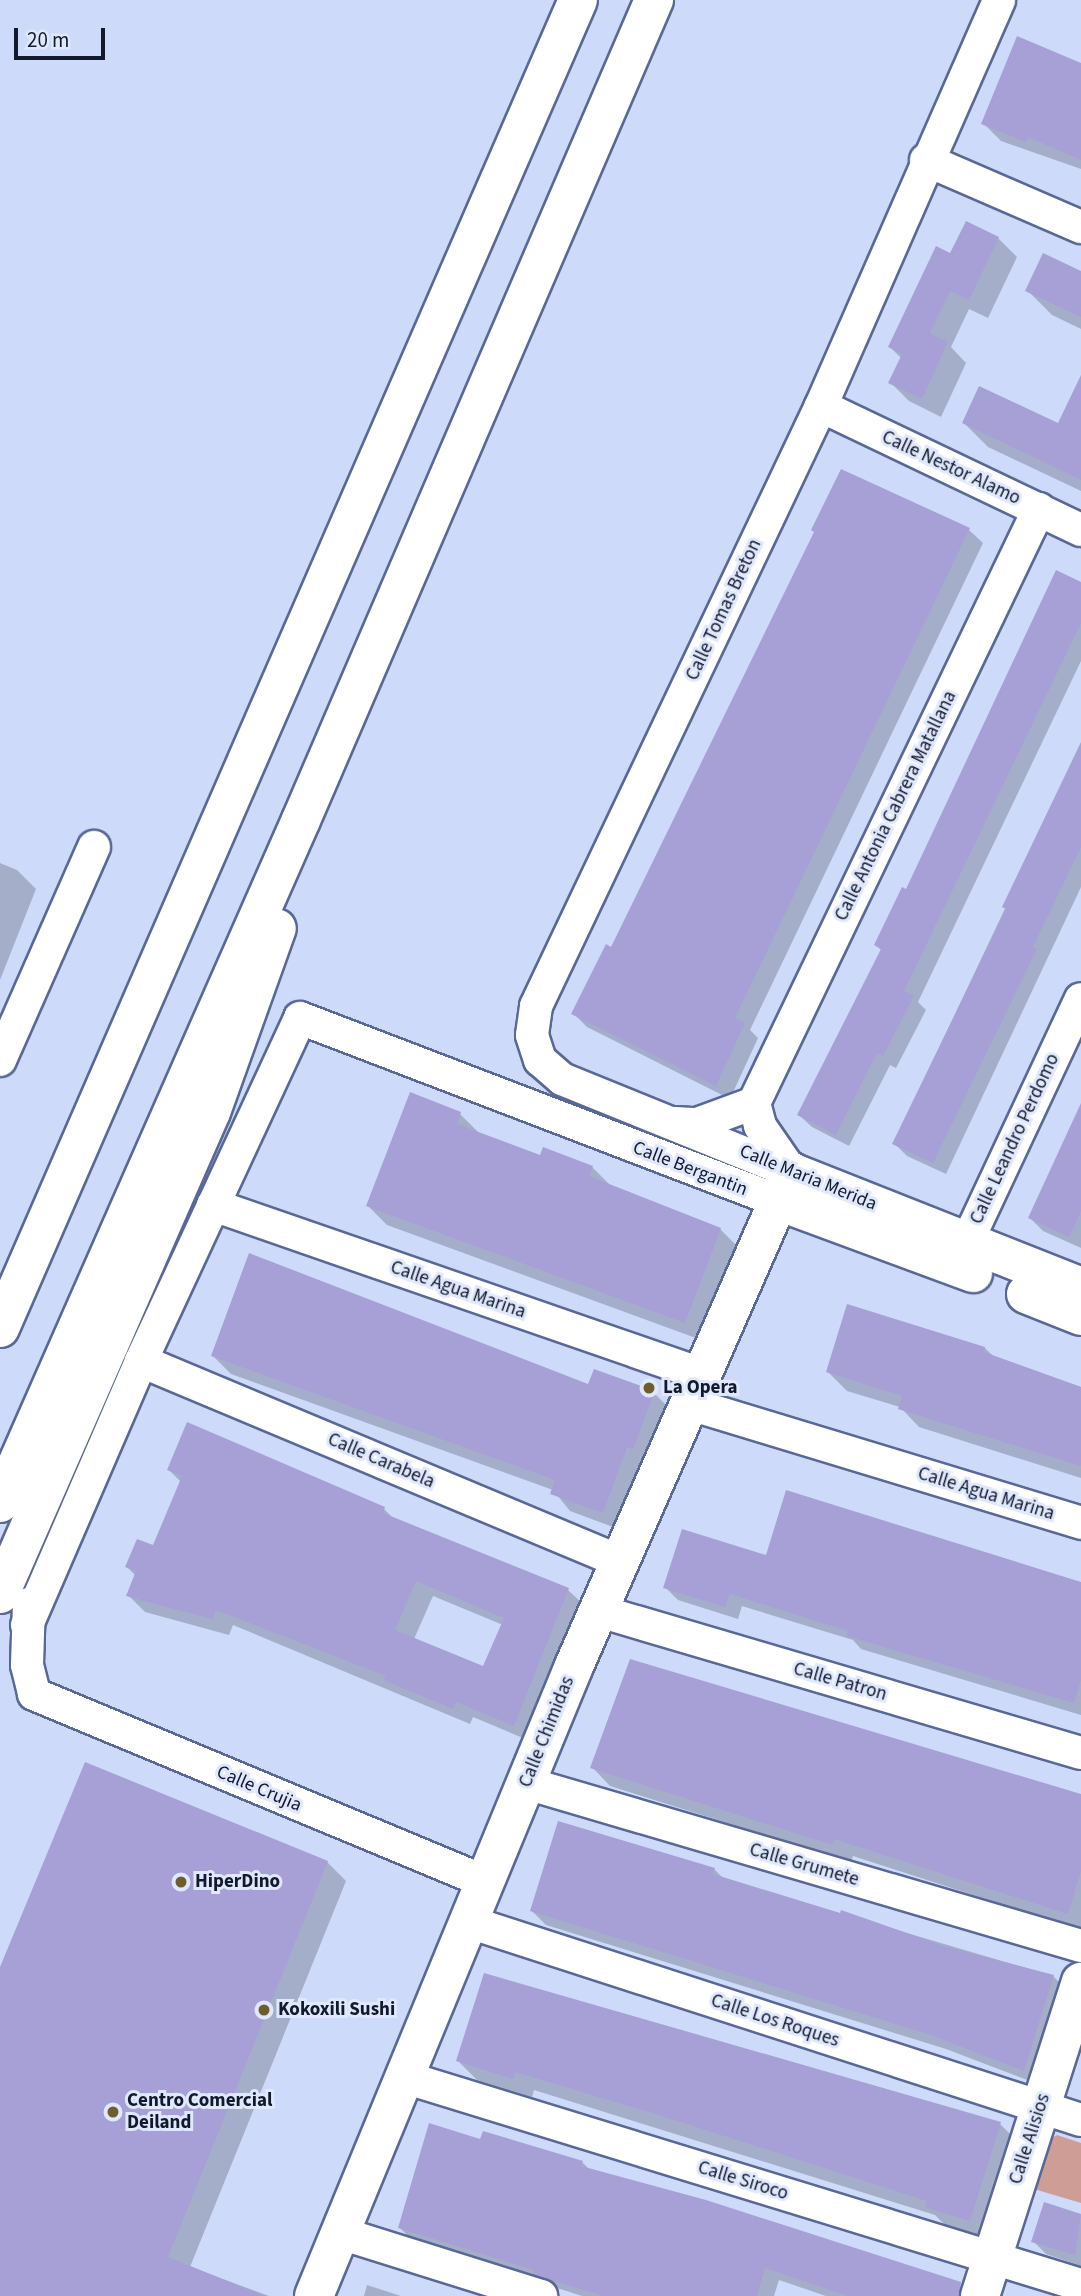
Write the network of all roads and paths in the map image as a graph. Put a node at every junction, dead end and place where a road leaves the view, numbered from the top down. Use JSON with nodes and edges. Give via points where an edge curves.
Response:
{"nodes":[{"id":1,"x":578,"y":0,"type":"edge"},
{"id":2,"x":654,"y":0,"type":"edge"},
{"id":3,"x":999,"y":0,"type":"edge"},
{"id":4,"x":926,"y":160,"type":"junction"},
{"id":5,"x":1081,"y":227,"type":"edge"},
{"id":6,"x":821,"y":406,"type":"junction"},
{"id":7,"x":1039,"y":509,"type":"junction"},
{"id":8,"x":1081,"y":530,"type":"edge"},
{"id":9,"x":301,"y":820,"type":"junction"},
{"id":10,"x":94,"y":847,"type":"dead end"},
{"id":11,"x":1081,"y":999,"type":"edge"},
{"id":12,"x":0,"y":1060,"type":"edge"},
{"id":13,"x":540,"y":1060,"type":"joint"},
{"id":14,"x":754,"y":1103,"type":"junction"},
{"id":15,"x":667,"y":1122,"type":"junction"},
{"id":16,"x":785,"y":1187,"type":"junction"},
{"id":17,"x":213,"y":1205,"type":"junction"},
{"id":18,"x":967,"y":1242,"type":"junction"},
{"id":19,"x":1081,"y":1287,"type":"edge"},
{"id":20,"x":1081,"y":1316,"type":"edge"},
{"id":21,"x":120,"y":1322,"type":"junction"},
{"id":22,"x":0,"y":1328,"type":"edge"},
{"id":23,"x":141,"y":1361,"type":"junction"},
{"id":24,"x":697,"y":1389,"type":"junction"},
{"id":25,"x":0,"y":1503,"type":"edge"},
{"id":26,"x":1081,"y":1523,"type":"edge"},
{"id":27,"x":621,"y":1562,"type":"junction"},
{"id":28,"x":0,"y":1594,"type":"edge"},
{"id":29,"x":599,"y":1611,"type":"junction"},
{"id":30,"x":27,"y":1625,"type":"junction"},
{"id":31,"x":1081,"y":1754,"type":"edge"},
{"id":32,"x":526,"y":1783,"type":"junction"},
{"id":33,"x":486,"y":1882,"type":"junction"},
{"id":34,"x":468,"y":1922,"type":"junction"},
{"id":35,"x":1081,"y":1946,"type":"edge"},
{"id":36,"x":1081,"y":1982,"type":"edge"},
{"id":37,"x":404,"y":2077,"type":"junction"},
{"id":38,"x":1040,"y":2107,"type":"junction"},
{"id":39,"x":1081,"y":2120,"type":"edge"},
{"id":40,"x":340,"y":2233,"type":"junction"},
{"id":41,"x":991,"y":2257,"type":"junction"},
{"id":42,"x":1081,"y":2285,"type":"edge"},
{"id":43,"x":314,"y":2296,"type":"edge"},
{"id":44,"x":541,"y":2296,"type":"edge"},
{"id":45,"x":980,"y":2296,"type":"edge"}],
"edges":[{"from":1,"to":22,"type":"main road"},
{"from":2,"to":9,"type":"main road"},
{"from":3,"to":4,"type":"street","name":"Calle Tomas Breton"},
{"from":4,"to":5,"type":"street"},
{"from":4,"to":6,"type":"street","name":"Calle Tomas Breton"},
{"from":6,"to":7,"type":"street","name":"Calle Nestor Alamo"},
{"from":6,"to":13,"type":"street","name":"Calle Tomas Breton","via":[[536,1006],[532,1035]]},
{"from":7,"to":8,"type":"street","name":"Calle Nestor Alamo"},
{"from":7,"to":14,"type":"street","name":"Calle Antonia Cabrera Matallana"},
{"from":9,"to":21,"type":"main road","via":[[273,944],[211,1112]]},
{"from":9,"to":25,"type":"main road"},
{"from":10,"to":12,"type":"street"},
{"from":11,"to":18,"type":"street","name":"Calle Leandro Perdomo"},
{"from":13,"to":15,"type":"street","name":"Calle Maria Merida","via":[[562,1079]]},
{"from":14,"to":15,"type":"street","via":[[697,1124]]},
{"from":14,"to":16,"type":"street"},
{"from":15,"to":16,"type":"street","name":"Calle Maria Merida"},
{"from":16,"to":17,"type":"street","name":"Calle Bergantin","via":[[300,1018]]},
{"from":16,"to":18,"type":"main road","name":"Calle Maria Merida"},
{"from":16,"to":20,"type":"main road","name":"Calle Bergantin"},
{"from":16,"to":24,"type":"main road","name":"Calle Chimidas"},
{"from":17,"to":23,"type":"street"},
{"from":17,"to":24,"type":"street","name":"Calle Agua Marina"},
{"from":18,"to":19,"type":"main road","name":"Calle Maria Merida"},
{"from":21,"to":28,"type":"main road"},
{"from":21,"to":30,"type":"street","via":[[98,1401],[31,1574]]},
{"from":23,"to":27,"type":"street","name":"Calle Carabela"},
{"from":23,"to":30,"type":"street"},
{"from":24,"to":26,"type":"street","name":"Calle Agua Marina"},
{"from":24,"to":27,"type":"main road","name":"Calle Chimidas"},
{"from":27,"to":29,"type":"main road","name":"Calle Chimidas"},
{"from":29,"to":31,"type":"street","name":"Calle Patron"},
{"from":29,"to":32,"type":"main road","name":"Calle Chimidas"},
{"from":30,"to":33,"type":"street","name":"Calle Crujia","via":[[27,1665],[34,1694]]},
{"from":32,"to":33,"type":"main road","name":"Calle Chimidas"},
{"from":32,"to":35,"type":"street","name":"Calle Grumete"},
{"from":33,"to":34,"type":"main road","name":"Calle Chimidas"},
{"from":34,"to":37,"type":"main road","name":"Calle Chimidas"},
{"from":34,"to":38,"type":"street","name":"Calle Los Roques"},
{"from":36,"to":38,"type":"main road","name":"Calle Alisios"},
{"from":37,"to":40,"type":"main road","name":"Calle Chimidas"},
{"from":37,"to":41,"type":"street","name":"Calle Siroco"},
{"from":38,"to":39,"type":"street","name":"Calle Los Roques"},
{"from":38,"to":41,"type":"main road","name":"Calle Alisios"},
{"from":40,"to":43,"type":"main road","name":"Calle Chimidas"},
{"from":40,"to":44,"type":"street"},
{"from":41,"to":42,"type":"street","name":"Calle Siroco"},
{"from":41,"to":45,"type":"main road","name":"Calle Alisios"}]}
